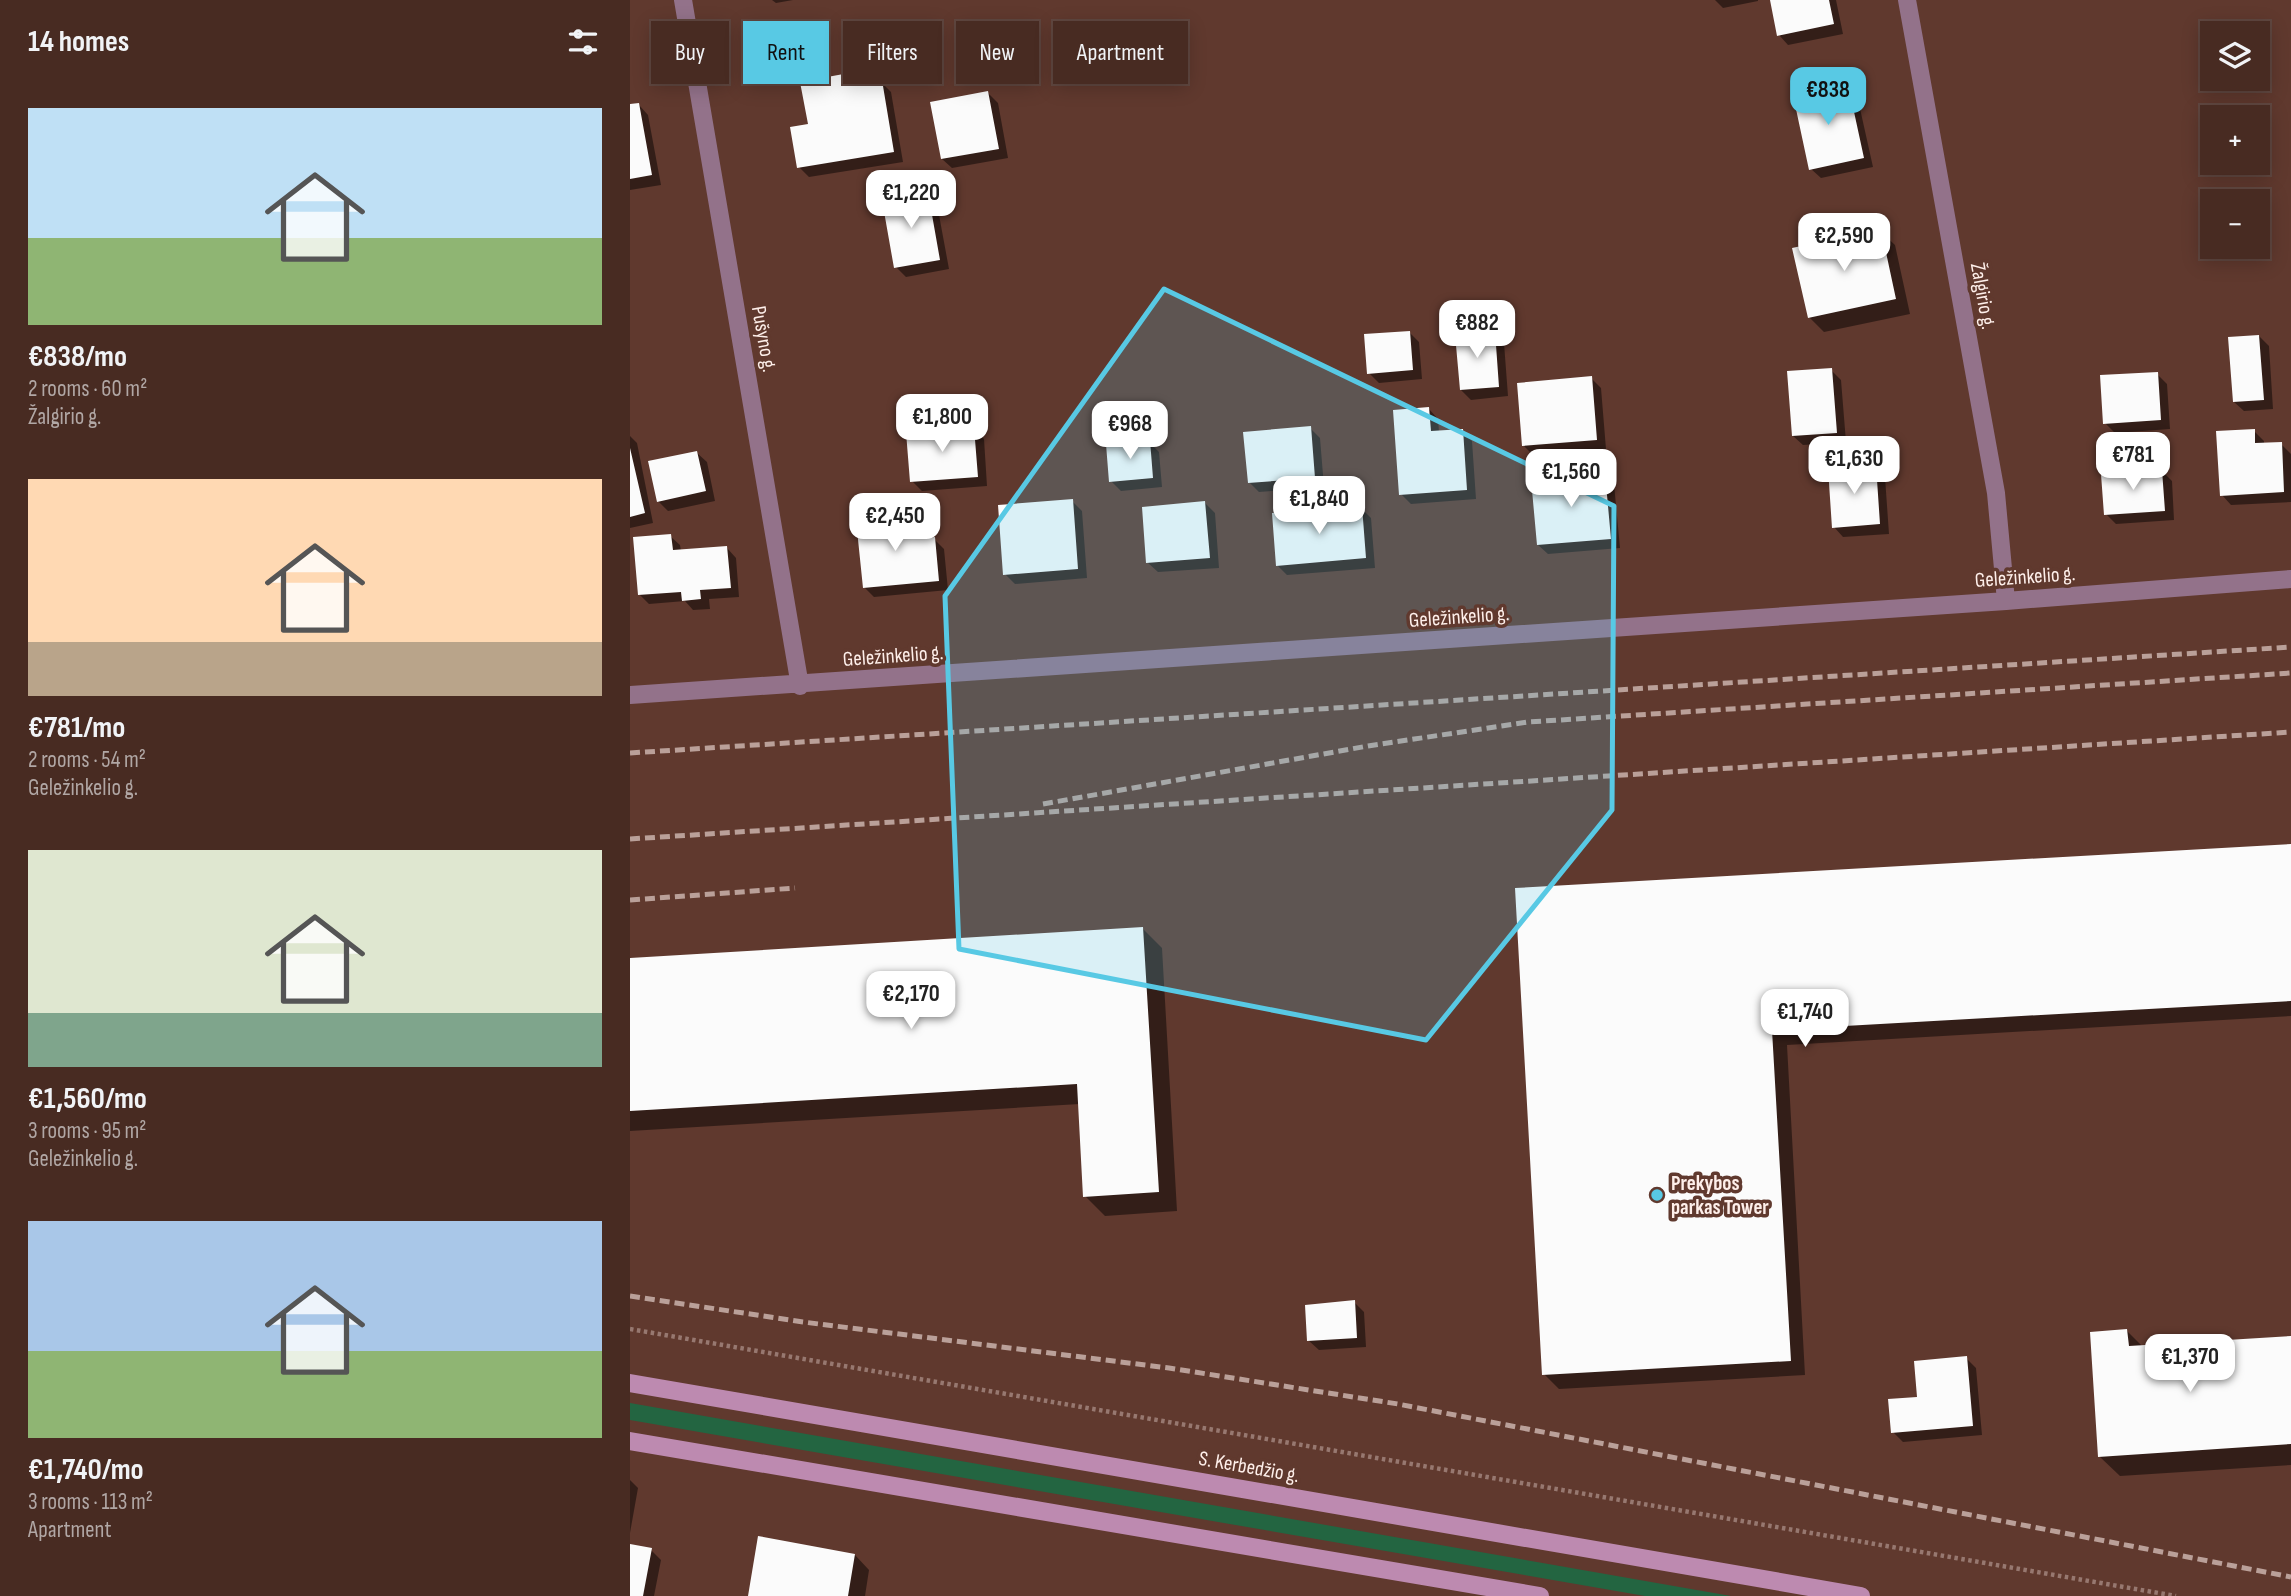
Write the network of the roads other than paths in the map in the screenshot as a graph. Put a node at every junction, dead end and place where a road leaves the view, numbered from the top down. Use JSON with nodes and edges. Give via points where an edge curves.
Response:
{"nodes":[{"id":1,"x":683,"y":0,"type":"edge"},
{"id":2,"x":1907,"y":0,"type":"edge"},
{"id":3,"x":2291,"y":579,"type":"edge"},
{"id":4,"x":2006,"y":601,"type":"junction"},
{"id":5,"x":800,"y":686,"type":"junction"},
{"id":6,"x":630,"y":695,"type":"edge"},
{"id":7,"x":630,"y":1383,"type":"edge"},
{"id":8,"x":630,"y":1441,"type":"edge"},
{"id":9,"x":1540,"y":1596,"type":"edge"},
{"id":10,"x":1861,"y":1596,"type":"edge"}],
"edges":[{"from":1,"to":5,"type":"street","name":"Pušyno g."},
{"from":2,"to":4,"type":"street","name":"Žalgirio g.","via":[[1996,493]]},
{"from":3,"to":4,"type":"street","name":"Geležinkelio g."},
{"from":4,"to":5,"type":"street","name":"Geležinkelio g."},
{"from":5,"to":6,"type":"street","name":"Geležinkelio g."},
{"from":7,"to":10,"type":"main road","name":"S. Kerbedžio g."},
{"from":8,"to":9,"type":"main road"}]}
